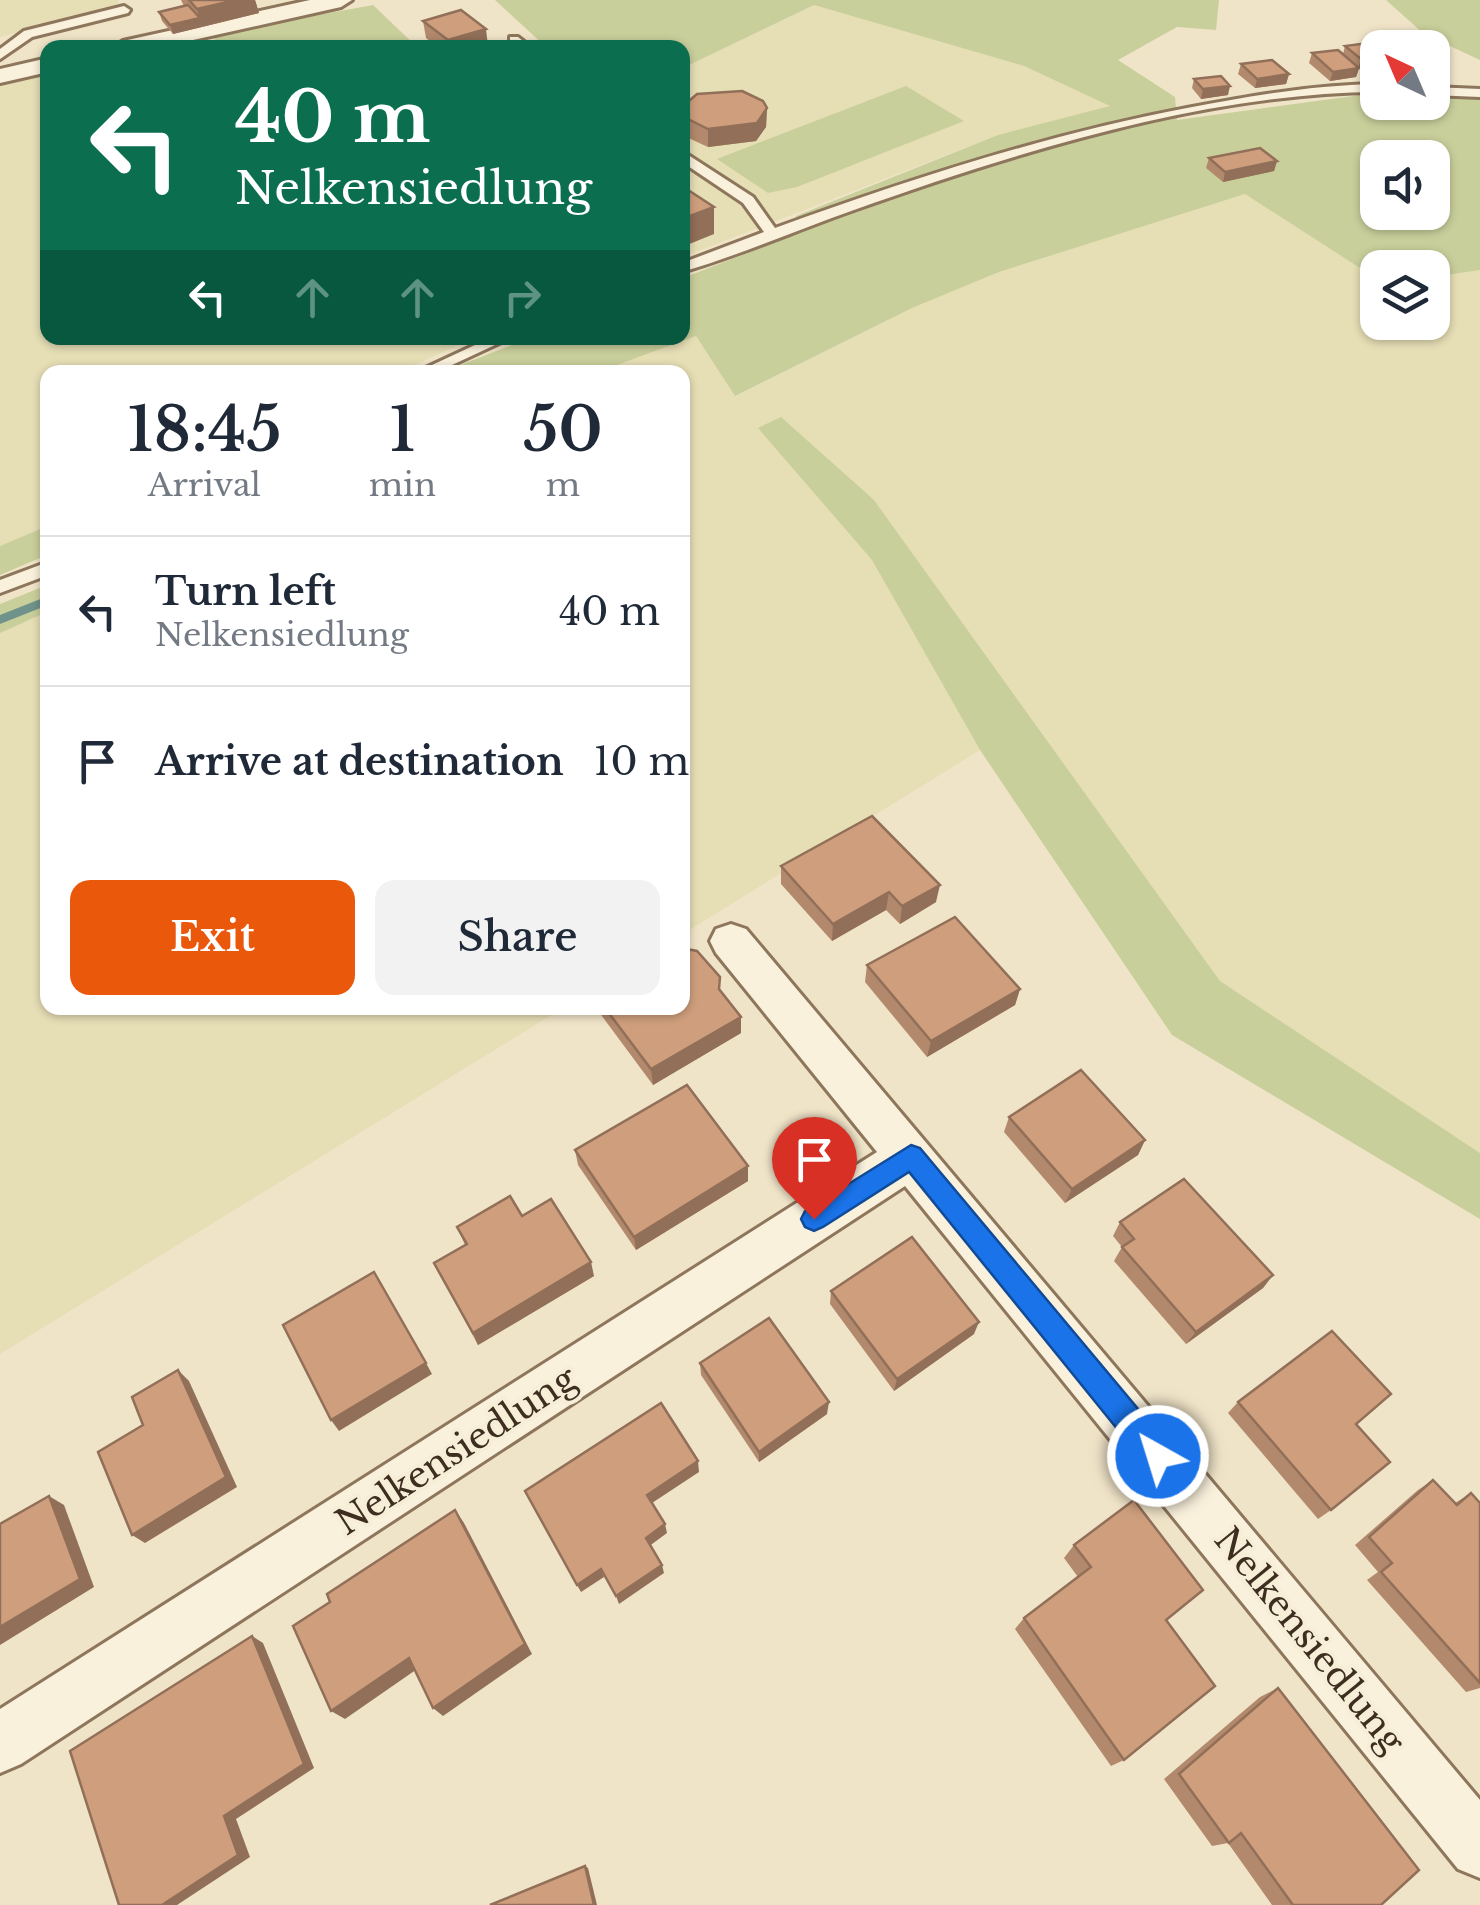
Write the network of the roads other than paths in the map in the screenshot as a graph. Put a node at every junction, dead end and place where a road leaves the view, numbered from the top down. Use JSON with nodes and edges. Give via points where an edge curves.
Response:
{"nodes":[{"id":1,"x":342,"y":0,"type":"edge"},
{"id":2,"x":124,"y":10,"type":"dead end"},
{"id":3,"x":160,"y":40,"type":"edge"},
{"id":4,"x":0,"y":55,"type":"edge"},
{"id":5,"x":40,"y":67,"type":"edge"},
{"id":6,"x":0,"y":76,"type":"edge"},
{"id":7,"x":1360,"y":89,"type":"edge"},
{"id":8,"x":1450,"y":92,"type":"edge"},
{"id":9,"x":1480,"y":94,"type":"edge"},
{"id":10,"x":690,"y":160,"type":"edge"},
{"id":11,"x":772,"y":234,"type":"junction"},
{"id":12,"x":690,"y":265,"type":"edge"},
{"id":13,"x":486,"y":345,"type":"edge"},
{"id":14,"x":441,"y":365,"type":"edge"},
{"id":15,"x":40,"y":571,"type":"edge"},
{"id":16,"x":0,"y":587,"type":"edge"},
{"id":17,"x":730,"y":941,"type":"dead end"},
{"id":18,"x":911,"y":1156,"type":"junction"},
{"id":19,"x":0,"y":1743,"type":"edge"},
{"id":20,"x":1480,"y":1847,"type":"edge"}],
"edges":[{"from":1,"to":3,"type":"street"},
{"from":2,"to":4,"type":"lane","via":[[28,34]]},
{"from":5,"to":6,"type":"street"},
{"from":7,"to":11,"type":"lane","via":[[1104,126],[988,158]]},
{"from":8,"to":9,"type":"lane"},
{"from":10,"to":11,"type":"lane","via":[[748,200]]},
{"from":11,"to":12,"type":"lane"},
{"from":13,"to":14,"type":"lane"},
{"from":15,"to":16,"type":"lane"},
{"from":17,"to":18,"type":"street","name":"Nelkensiedlung"},
{"from":18,"to":19,"type":"street","name":"Nelkensiedlung"},
{"from":18,"to":20,"type":"street","name":"Nelkensiedlung"}]}
